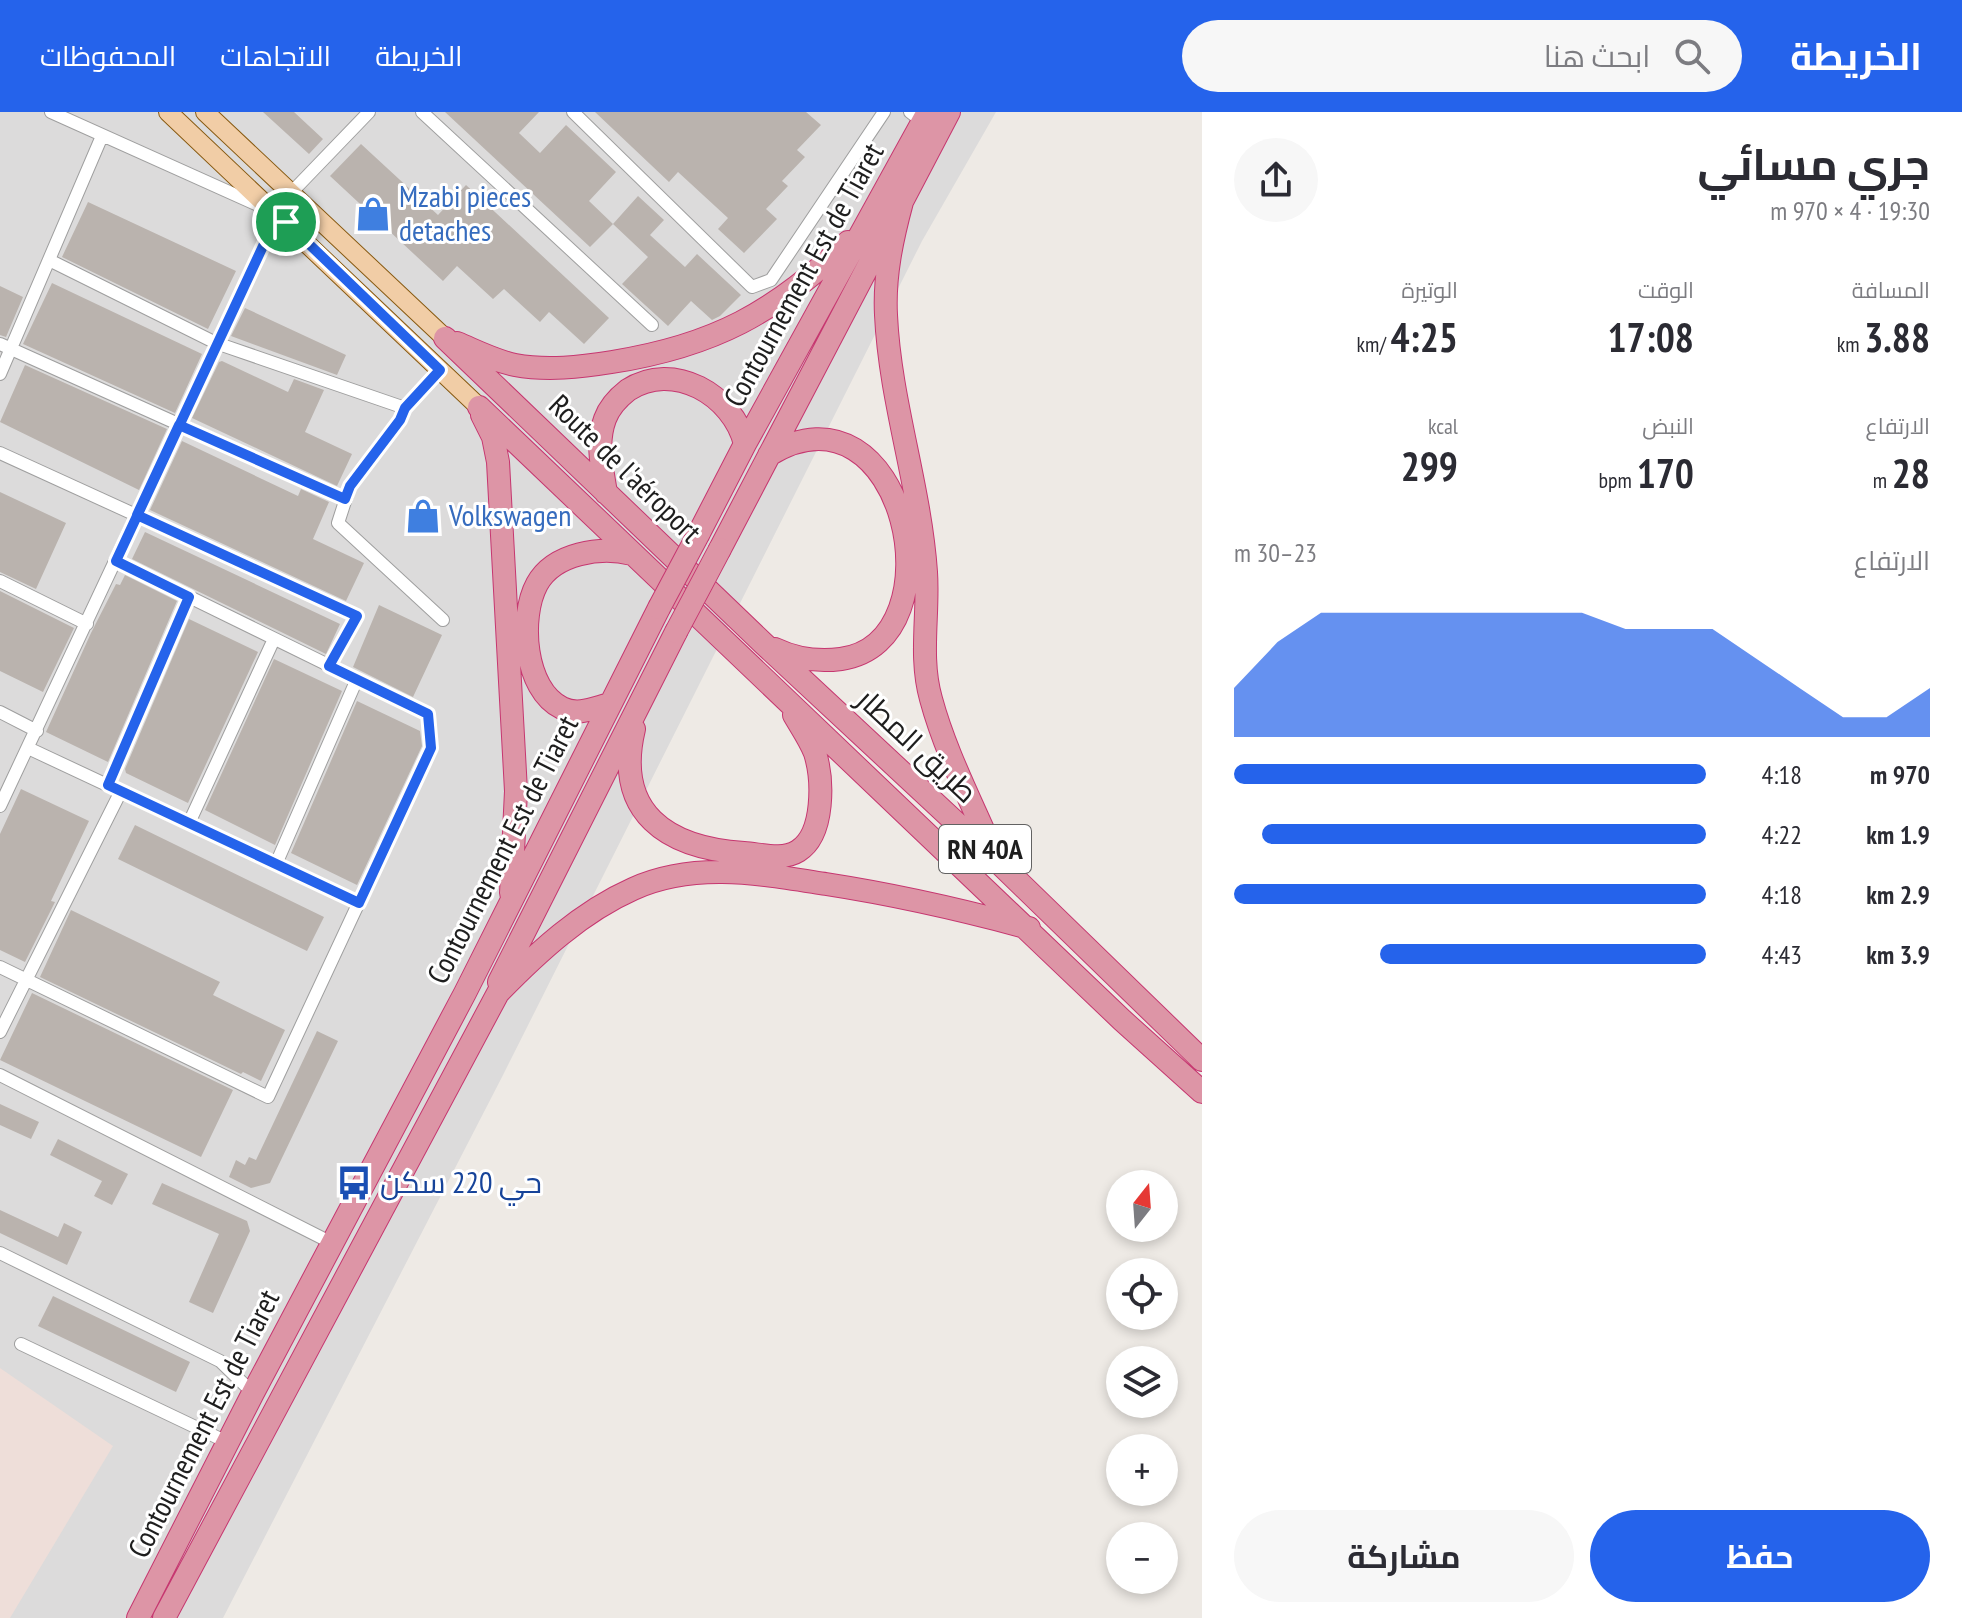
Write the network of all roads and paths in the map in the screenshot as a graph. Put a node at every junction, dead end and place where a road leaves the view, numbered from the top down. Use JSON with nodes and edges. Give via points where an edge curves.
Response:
{"nodes":[{"id":1,"x":51,"y":112,"type":"edge"},
{"id":2,"x":168,"y":112,"type":"edge"},
{"id":3,"x":205,"y":112,"type":"edge"},
{"id":4,"x":369,"y":112,"type":"edge"},
{"id":5,"x":422,"y":112,"type":"edge"},
{"id":6,"x":573,"y":112,"type":"edge"},
{"id":7,"x":884,"y":112,"type":"edge"},
{"id":8,"x":949,"y":112,"type":"edge"},
{"id":9,"x":920,"y":115,"type":"edge"},
{"id":10,"x":102,"y":136,"type":"junction"},
{"id":11,"x":290,"y":194,"type":"junction"},
{"id":12,"x":902,"y":202,"type":"junction"},
{"id":13,"x":278,"y":214,"type":"junction"},
{"id":14,"x":864,"y":228,"type":"junction"},
{"id":15,"x":49,"y":260,"type":"junction"},
{"id":16,"x":652,"y":325,"type":"dead end"},
{"id":17,"x":445,"y":338,"type":"junction"},
{"id":18,"x":216,"y":343,"type":"junction"},
{"id":19,"x":6,"y":346,"type":"edge"},
{"id":20,"x":440,"y":370,"type":"junction"},
{"id":21,"x":0,"y":374,"type":"edge"},
{"id":22,"x":479,"y":407,"type":"junction"},
{"id":23,"x":405,"y":408,"type":"junction"},
{"id":24,"x":179,"y":425,"type":"junction"},
{"id":25,"x":745,"y":444,"type":"junction"},
{"id":26,"x":0,"y":453,"type":"edge"},
{"id":27,"x":569,"y":456,"type":"junction"},
{"id":28,"x":768,"y":456,"type":"junction"},
{"id":29,"x":551,"y":476,"type":"junction"},
{"id":30,"x":606,"y":493,"type":"junction"},
{"id":31,"x":345,"y":499,"type":"junction"},
{"id":32,"x":137,"y":515,"type":"junction"},
{"id":33,"x":632,"y":554,"type":"junction"},
{"id":34,"x":116,"y":561,"type":"junction"},
{"id":35,"x":0,"y":581,"type":"edge"},
{"id":36,"x":189,"y":597,"type":"junction"},
{"id":37,"x":443,"y":620,"type":"dead end"},
{"id":38,"x":87,"y":624,"type":"junction"},
{"id":39,"x":274,"y":639,"type":"junction"},
{"id":40,"x":764,"y":644,"type":"junction"},
{"id":41,"x":329,"y":666,"type":"junction"},
{"id":42,"x":357,"y":679,"type":"junction"},
{"id":43,"x":642,"y":695,"type":"junction"},
{"id":44,"x":784,"y":696,"type":"junction"},
{"id":45,"x":610,"y":704,"type":"junction"},
{"id":46,"x":0,"y":712,"type":"edge"},
{"id":47,"x":37,"y":731,"type":"junction"},
{"id":48,"x":28,"y":748,"type":"junction"},
{"id":49,"x":0,"y":774,"type":"edge"},
{"id":50,"x":13,"y":779,"type":"junction"},
{"id":51,"x":108,"y":785,"type":"junction"},
{"id":52,"x":121,"y":791,"type":"junction"},
{"id":53,"x":0,"y":806,"type":"edge"},
{"id":54,"x":189,"y":823,"type":"junction"},
{"id":55,"x":995,"y":859,"type":"junction"},
{"id":56,"x":276,"y":864,"type":"junction"},
{"id":57,"x":359,"y":903,"type":"junction"},
{"id":58,"x":510,"y":905,"type":"junction"},
{"id":59,"x":1061,"y":923,"type":"junction"},
{"id":60,"x":1036,"y":935,"type":"junction"},
{"id":61,"x":0,"y":967,"type":"edge"},
{"id":62,"x":26,"y":979,"type":"junction"},
{"id":63,"x":0,"y":1032,"type":"edge"},
{"id":64,"x":462,"y":1059,"type":"junction"},
{"id":65,"x":1202,"y":1060,"type":"edge"},
{"id":66,"x":0,"y":1075,"type":"edge"},
{"id":67,"x":1202,"y":1092,"type":"edge"},
{"id":68,"x":332,"y":1243,"type":"junction"},
{"id":69,"x":0,"y":1253,"type":"edge"},
{"id":70,"x":21,"y":1344,"type":"dead end"},
{"id":71,"x":253,"y":1393,"type":"junction"},
{"id":72,"x":229,"y":1443,"type":"junction"},
{"id":73,"x":138,"y":1618,"type":"edge"},
{"id":74,"x":164,"y":1618,"type":"edge"}],
"edges":[{"from":1,"to":10,"type":"street"},
{"from":2,"to":13,"type":"main road","number":"RN 40A"},
{"from":3,"to":11,"type":"main road","number":"RN 40A"},
{"from":4,"to":11,"type":"street"},
{"from":5,"to":16,"type":"street"},
{"from":6,"to":7,"type":"street","via":[[752,287],[771,280]]},
{"from":8,"to":12,"type":"highway","name":"Contournement Est de Tiaret"},
{"from":9,"to":14,"type":"highway","name":"Contournement Est de Tiaret"},
{"from":10,"to":13,"type":"street"},
{"from":10,"to":15,"type":"street"},
{"from":11,"to":17,"type":"main road","number":"RN 40A"},
{"from":12,"to":28,"type":"highway","name":"Contournement Est de Tiaret"},
{"from":12,"to":55,"type":"highway","via":[[892,239],[886,313],[891,372],[926,573],[925,667],[940,728]]},
{"from":13,"to":18,"type":"street"},
{"from":13,"to":20,"type":"main road","number":"RN 40A"},
{"from":14,"to":17,"type":"highway","via":[[805,281],[751,318],[704,341],[653,355],[556,368],[516,365]]},
{"from":14,"to":25,"type":"highway","name":"Contournement Est de Tiaret"},
{"from":15,"to":18,"type":"street"},
{"from":15,"to":19,"type":"street"},
{"from":17,"to":27,"type":"highway","name":"Route de l'aéroport","number":"RN 40A"},
{"from":18,"to":23,"type":"street"},
{"from":18,"to":24,"type":"street"},
{"from":19,"to":21,"type":"street"},
{"from":19,"to":24,"type":"street"},
{"from":20,"to":22,"type":"main road","number":"RN 40A"},
{"from":20,"to":23,"type":"street"},
{"from":22,"to":29,"type":"highway","name":"Route de l'aéroport","number":"RN 40A"},
{"from":22,"to":58,"type":"highway","via":[[498,462],[516,791]]},
{"from":23,"to":31,"type":"street"},
{"from":24,"to":31,"type":"street"},
{"from":24,"to":32,"type":"street"},
{"from":25,"to":30,"type":"highway","via":[[738,423],[698,386],[677,379],[639,383],[606,415],[600,456]]},
{"from":25,"to":45,"type":"highway","name":"Contournement Est de Tiaret","bridge":true},
{"from":26,"to":32,"type":"street"},
{"from":27,"to":29,"type":"highway"},
{"from":27,"to":30,"type":"highway","name":"Route de l'aéroport","number":"RN 40A"},
{"from":28,"to":40,"type":"highway","via":[[803,439],[845,445],[869,460],[887,480],[897,504],[907,581],[892,626],[854,657],[803,659]]},
{"from":28,"to":43,"type":"highway","name":"Contournement Est de Tiaret","bridge":true},
{"from":29,"to":33,"type":"highway","name":"Route de l'aéroport","number":"RN 40A"},
{"from":30,"to":40,"type":"highway","name":"Route de l'aéroport","number":"RN 40A"},
{"from":31,"to":37,"type":"street","via":[[338,523]]},
{"from":32,"to":34,"type":"street"},
{"from":32,"to":41,"type":"street","via":[[357,616]]},
{"from":33,"to":44,"type":"highway","name":"Route de l'aéroport","number":"RN 40A"},
{"from":33,"to":45,"type":"highway","via":[[604,550],[554,566],[538,582],[530,603],[530,663],[549,700],[579,712]]},
{"from":34,"to":36,"type":"street"},
{"from":34,"to":38,"type":"street"},
{"from":35,"to":38,"type":"street"},
{"from":36,"to":39,"type":"street"},
{"from":36,"to":51,"type":"street"},
{"from":38,"to":47,"type":"street"},
{"from":39,"to":41,"type":"street"},
{"from":39,"to":54,"type":"street"},
{"from":40,"to":55,"type":"highway","name":"طريق المطار","number":"RN 40A"},
{"from":41,"to":42,"type":"street"},
{"from":42,"to":56,"type":"street"},
{"from":42,"to":57,"type":"street","via":[[428,714],[431,748]]},
{"from":43,"to":44,"type":"highway","via":[[628,764],[633,790],[648,815],[669,835],[690,844],[780,857],[798,851],[812,836],[820,780],[814,752]]},
{"from":43,"to":64,"type":"highway","name":"Contournement Est de Tiaret"},
{"from":44,"to":60,"type":"highway","name":"طريق المطار","number":"RN 40A"},
{"from":45,"to":58,"type":"highway","name":"Contournement Est de Tiaret"},
{"from":46,"to":47,"type":"street"},
{"from":47,"to":48,"type":"street"},
{"from":48,"to":50,"type":"street"},
{"from":48,"to":51,"type":"street"},
{"from":49,"to":50,"type":"street"},
{"from":50,"to":53,"type":"street"},
{"from":51,"to":52,"type":"street"},
{"from":52,"to":54,"type":"street"},
{"from":52,"to":62,"type":"street"},
{"from":54,"to":56,"type":"street"},
{"from":55,"to":59,"type":"highway","name":"طريق المطار","number":"RN 40A"},
{"from":56,"to":57,"type":"street"},
{"from":57,"to":62,"type":"street","via":[[268,1097]]},
{"from":58,"to":68,"type":"highway","name":"Contournement Est de Tiaret"},
{"from":59,"to":60,"type":"highway"},
{"from":59,"to":65,"type":"highway","name":"طريق المطار","number":"RN 40A"},
{"from":60,"to":64,"type":"highway","via":[[932,901],[734,871],[696,872],[634,889],[599,908],[524,966],[498,993]]},
{"from":60,"to":67,"type":"highway","name":"طريق المطار","number":"RN 40A"},
{"from":61,"to":62,"type":"street"},
{"from":62,"to":63,"type":"street"},
{"from":64,"to":74,"type":"highway"},
{"from":66,"to":68,"type":"street"},
{"from":68,"to":71,"type":"highway","name":"Contournement Est de Tiaret"},
{"from":69,"to":71,"type":"street","via":[[220,1361]]},
{"from":70,"to":72,"type":"street"},
{"from":71,"to":72,"type":"highway","name":"Contournement Est de Tiaret"},
{"from":72,"to":73,"type":"highway","name":"Contournement Est de Tiaret"}]}
